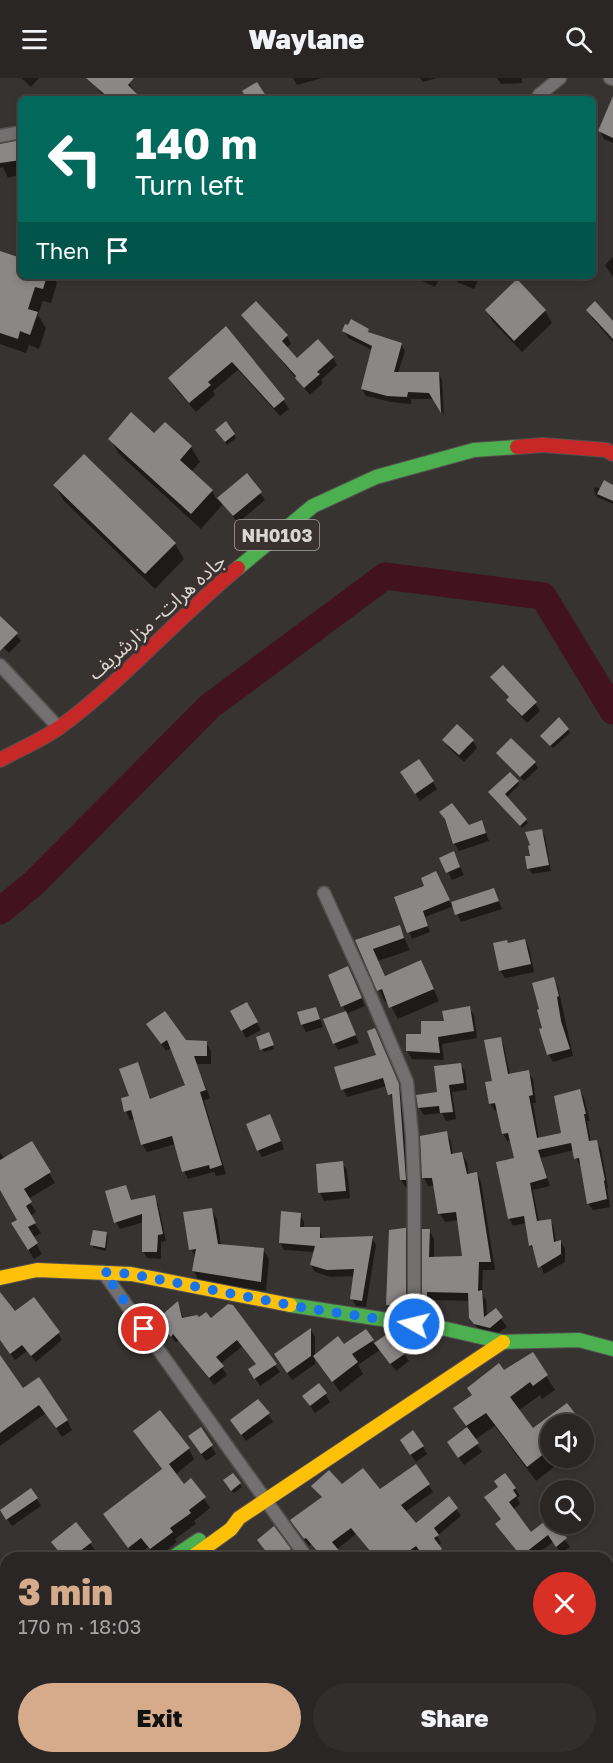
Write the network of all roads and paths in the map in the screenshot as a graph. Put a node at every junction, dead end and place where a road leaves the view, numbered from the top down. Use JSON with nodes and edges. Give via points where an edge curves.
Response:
{"nodes":[{"id":1,"x":561,"y":78,"type":"edge"},
{"id":2,"x":539,"y":95,"type":"dead end"},
{"id":3,"x":18,"y":133,"type":"edge"},
{"id":4,"x":0,"y":136,"type":"edge"},
{"id":5,"x":613,"y":454,"type":"edge"},
{"id":6,"x":0,"y":665,"type":"edge"},
{"id":7,"x":60,"y":728,"type":"junction"},
{"id":8,"x":0,"y":760,"type":"edge"},
{"id":9,"x":324,"y":893,"type":"dead end"},
{"id":10,"x":104,"y":1272,"type":"junction"},
{"id":11,"x":0,"y":1278,"type":"edge"},
{"id":12,"x":414,"y":1324,"type":"junction"},
{"id":13,"x":503,"y":1342,"type":"junction"},
{"id":14,"x":613,"y":1349,"type":"edge"},
{"id":15,"x":265,"y":1500,"type":"junction"},
{"id":16,"x":239,"y":1518,"type":"junction"},
{"id":17,"x":181,"y":1552,"type":"edge"},
{"id":18,"x":199,"y":1552,"type":"edge"},
{"id":19,"x":303,"y":1552,"type":"edge"}],
"edges":[{"from":1,"to":2,"type":"street"},
{"from":3,"to":4,"type":"street"},
{"from":5,"to":7,"type":"main road","name":"جاده هرات- مزارشریف","number":"NH0103","via":[[606,450],[543,445],[474,450],[376,477],[313,506],[211,590],[132,667]]},
{"from":6,"to":7,"type":"street"},
{"from":7,"to":8,"type":"main road","name":"جاده هرات- مزارشریف","number":"NH0103"},
{"from":9,"to":12,"type":"street","via":[[406,1082],[414,1183]]},
{"from":10,"to":11,"type":"main road","via":[[37,1270]]},
{"from":10,"to":12,"type":"main road"},
{"from":10,"to":15,"type":"street"},
{"from":12,"to":13,"type":"main road"},
{"from":13,"to":14,"type":"main road","via":[[579,1340]]},
{"from":13,"to":15,"type":"main road"},
{"from":15,"to":16,"type":"main road"},
{"from":15,"to":19,"type":"street"},
{"from":16,"to":17,"type":"main road","via":[[227,1521]]},
{"from":16,"to":18,"type":"main road","via":[[231,1529]]}]}
